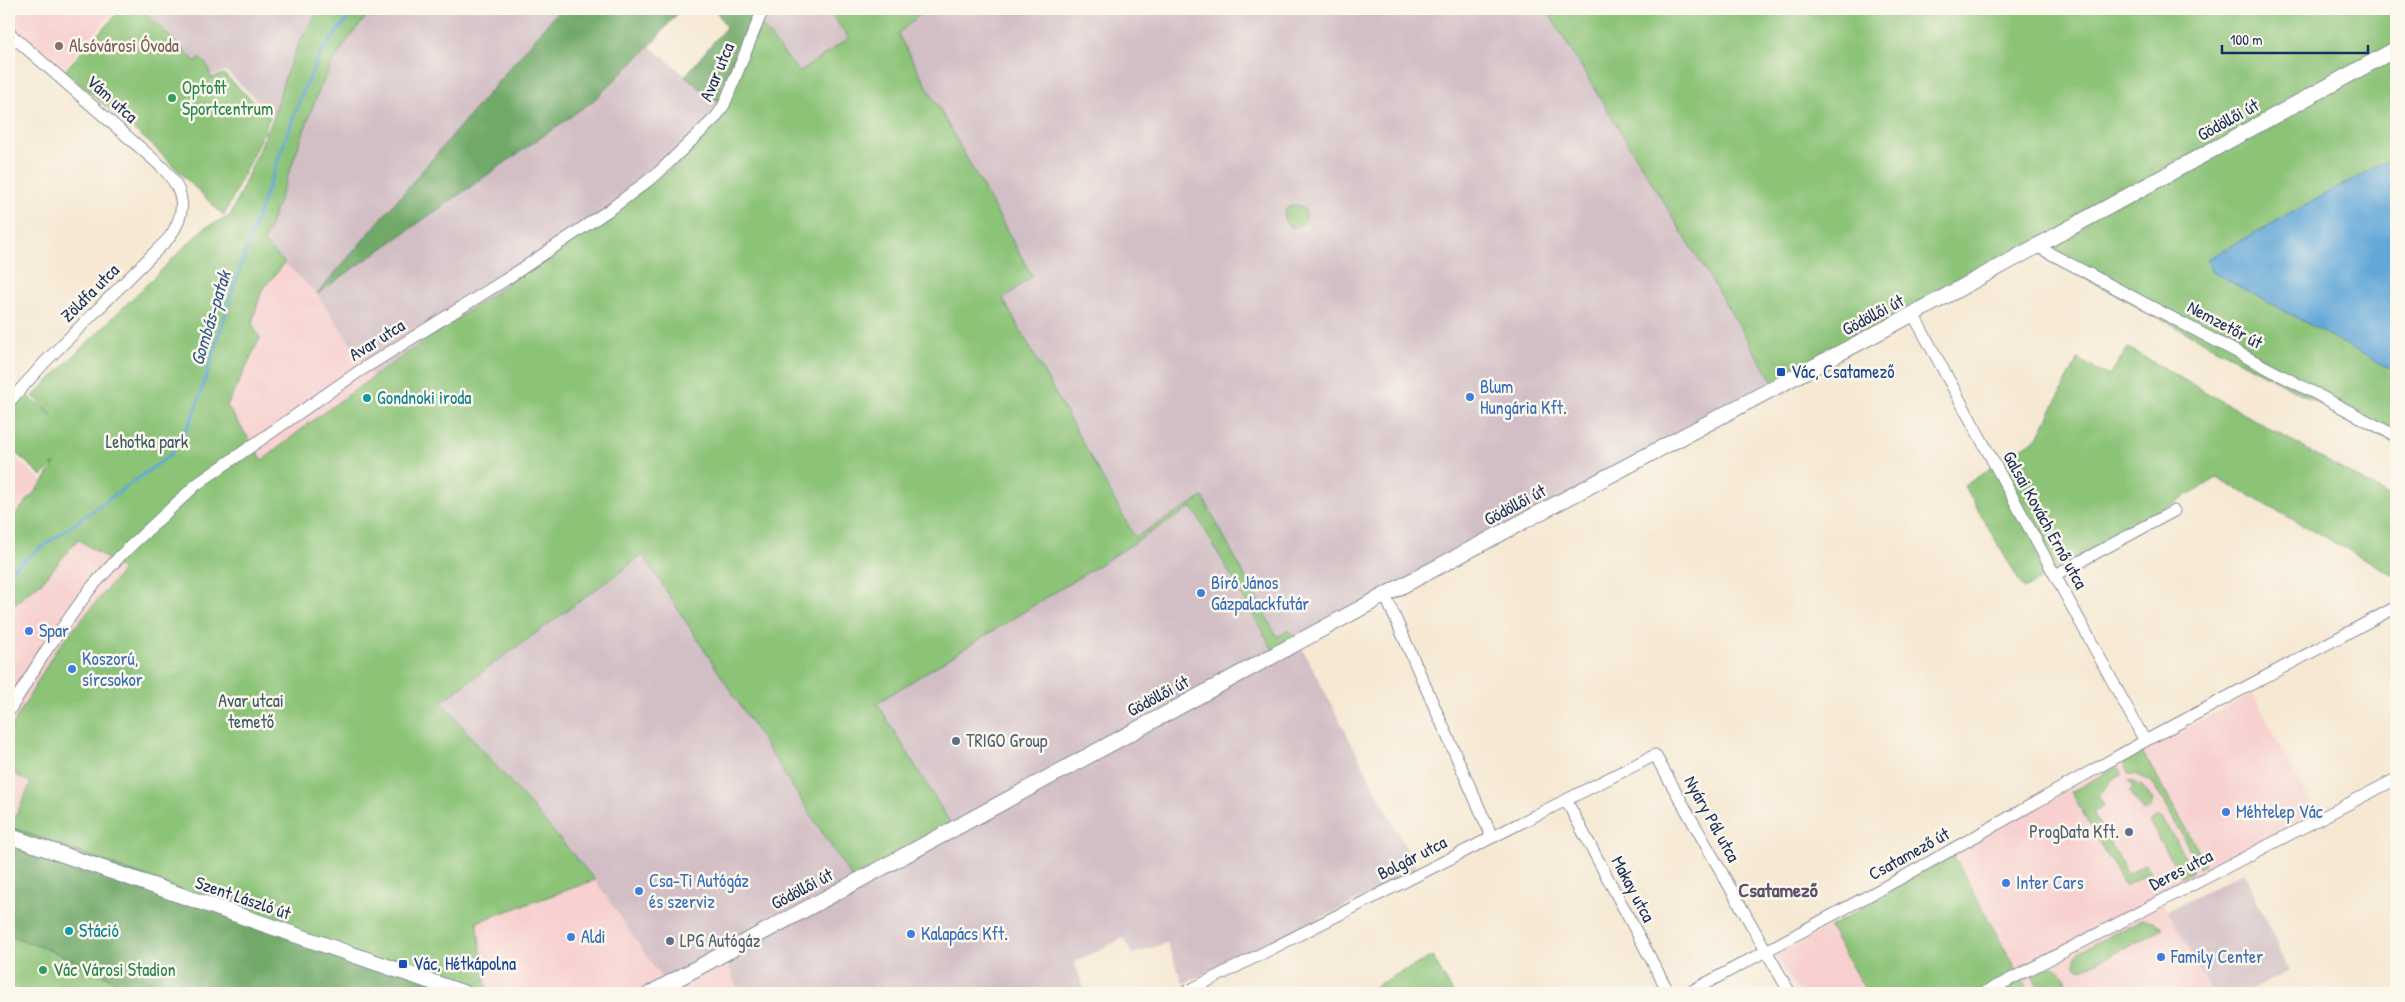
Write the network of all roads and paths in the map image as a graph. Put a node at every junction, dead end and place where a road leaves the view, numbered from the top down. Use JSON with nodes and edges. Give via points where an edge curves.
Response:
{"nodes":[{"id":1,"x":763,"y":9,"type":"edge"},
{"id":2,"x":9,"y":33,"type":"edge"},
{"id":3,"x":2396,"y":49,"type":"edge"},
{"id":4,"x":181,"y":200,"type":"joint"},
{"id":5,"x":2036,"y":246,"type":"junction"},
{"id":6,"x":1913,"y":314,"type":"junction"},
{"id":7,"x":9,"y":402,"type":"edge"},
{"id":8,"x":2396,"y":436,"type":"edge"},
{"id":9,"x":2174,"y":511,"type":"dead end"},
{"id":10,"x":2055,"y":574,"type":"junction"},
{"id":11,"x":1385,"y":595,"type":"junction"},
{"id":12,"x":2396,"y":607,"type":"edge"},
{"id":13,"x":9,"y":711,"type":"edge"},
{"id":14,"x":2145,"y":741,"type":"junction"},
{"id":15,"x":1656,"y":755,"type":"joint"},
{"id":16,"x":2396,"y":779,"type":"edge"},
{"id":17,"x":1566,"y":800,"type":"junction"},
{"id":18,"x":9,"y":836,"type":"edge"},
{"id":19,"x":1492,"y":837,"type":"junction"},
{"id":20,"x":1767,"y":952,"type":"junction"},
{"id":21,"x":464,"y":993,"type":"edge"},
{"id":22,"x":652,"y":993,"type":"edge"},
{"id":23,"x":1184,"y":993,"type":"edge"},
{"id":24,"x":1670,"y":993,"type":"edge"},
{"id":25,"x":1688,"y":993,"type":"edge"},
{"id":26,"x":1790,"y":993,"type":"edge"},
{"id":27,"x":1984,"y":993,"type":"edge"}],
"edges":[{"from":1,"to":13,"type":"street","name":"Avar utca","via":[[724,105],[716,117],[658,173],[505,280],[358,372],[197,484],[120,555],[90,590],[47,649]]},
{"from":2,"to":4,"type":"street","name":"Vám utca","via":[[161,166],[178,187]]},
{"from":3,"to":5,"type":"main road","name":"Gödöllői út"},
{"from":4,"to":7,"type":"street","name":"Zöldfa utca","via":[[182,212],[169,238]]},
{"from":5,"to":6,"type":"main road","name":"Gödöllői út"},
{"from":5,"to":8,"type":"street","name":"Nemzetőr út"},
{"from":6,"to":10,"type":"street","name":"Galsai Kovách Ernő utca"},
{"from":6,"to":11,"type":"main road","name":"Gödöllői út"},
{"from":9,"to":10,"type":"street"},
{"from":10,"to":14,"type":"street","name":"Galsai Kovách Ernő utca"},
{"from":11,"to":19,"type":"street"},
{"from":11,"to":22,"type":"main road","name":"Gödöllői út"},
{"from":12,"to":14,"type":"street","name":"Csatamező út"},
{"from":14,"to":20,"type":"street","name":"Csatamező út"},
{"from":15,"to":17,"type":"street","name":"Bolgár utca"},
{"from":15,"to":20,"type":"street","name":"Nyáry Pál utca"},
{"from":16,"to":27,"type":"street","name":"Deres utca"},
{"from":17,"to":19,"type":"street","name":"Bolgár utca"},
{"from":17,"to":24,"type":"street","name":"Makay utca"},
{"from":18,"to":21,"type":"main road","name":"Szent László út"},
{"from":19,"to":23,"type":"street","name":"Bolgár utca"},
{"from":20,"to":25,"type":"street","name":"Csatamező út"},
{"from":20,"to":26,"type":"street","name":"Nyáry Pál utca"}]}
